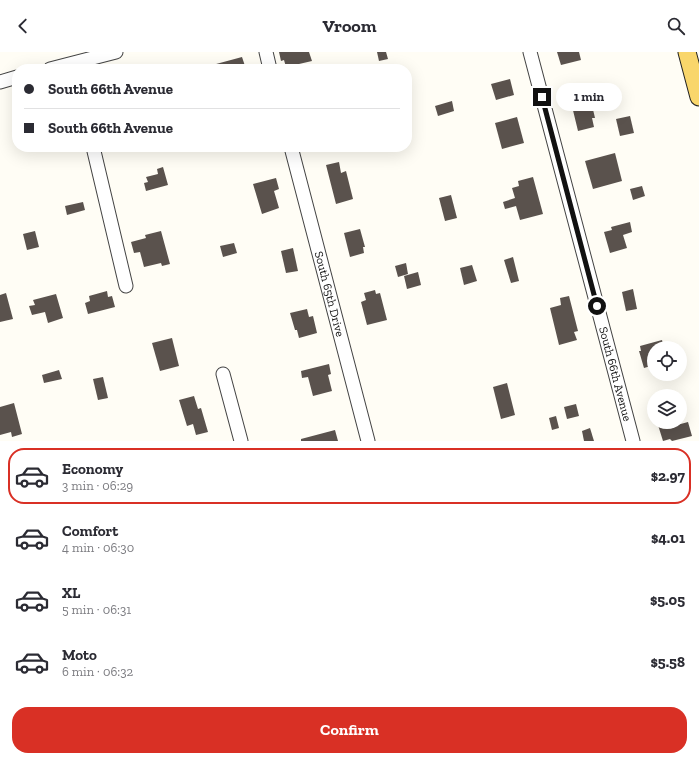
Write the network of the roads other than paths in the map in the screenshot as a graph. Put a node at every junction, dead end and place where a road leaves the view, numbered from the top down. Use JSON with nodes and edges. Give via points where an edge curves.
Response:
{"nodes":[{"id":1,"x":116,"y":52,"type":"edge"},
{"id":2,"x":266,"y":52,"type":"edge"},
{"id":3,"x":530,"y":52,"type":"edge"},
{"id":4,"x":687,"y":52,"type":"edge"},
{"id":5,"x":78,"y":64,"type":"edge"},
{"id":6,"x":269,"y":64,"type":"edge"},
{"id":7,"x":12,"y":79,"type":"edge"},
{"id":8,"x":0,"y":82,"type":"edge"},
{"id":9,"x":699,"y":97,"type":"edge"},
{"id":10,"x":94,"y":152,"type":"edge"},
{"id":11,"x":292,"y":152,"type":"edge"},
{"id":12,"x":126,"y":286,"type":"dead end"},
{"id":13,"x":223,"y":374,"type":"dead end"},
{"id":14,"x":240,"y":441,"type":"edge"},
{"id":15,"x":368,"y":441,"type":"edge"},
{"id":16,"x":633,"y":441,"type":"edge"}],
"edges":[{"from":1,"to":5,"type":"street"},
{"from":2,"to":6,"type":"street"},
{"from":3,"to":16,"type":"street","name":"South 66th Avenue"},
{"from":4,"to":9,"type":"main road"},
{"from":7,"to":8,"type":"street"},
{"from":10,"to":12,"type":"street"},
{"from":11,"to":15,"type":"street","name":"South 65th Drive"},
{"from":13,"to":14,"type":"street"}]}
